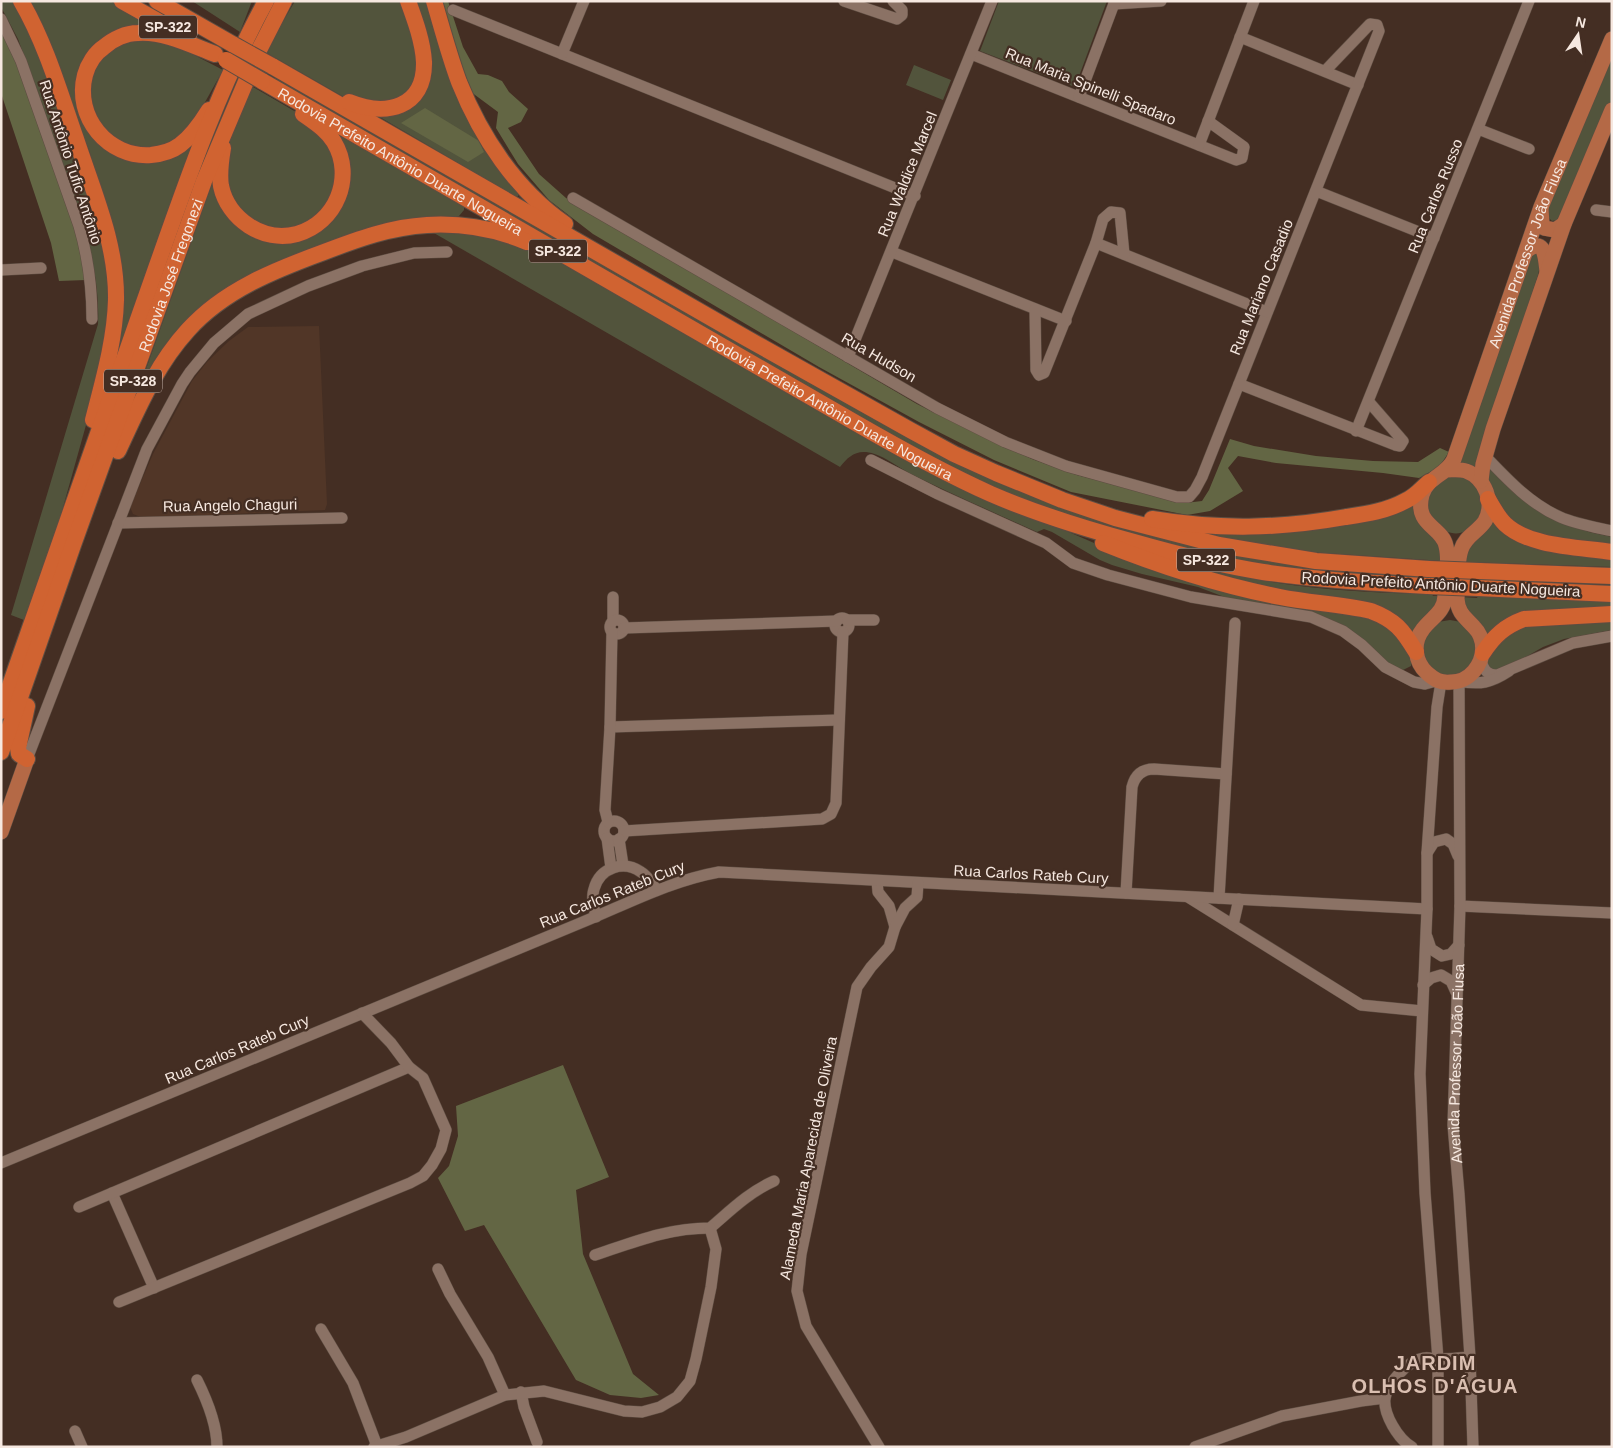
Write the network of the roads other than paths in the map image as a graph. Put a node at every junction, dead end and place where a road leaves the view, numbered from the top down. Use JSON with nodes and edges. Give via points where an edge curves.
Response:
{"nodes":[{"id":1,"x":21,"y":1,"type":"edge"},
{"id":2,"x":122,"y":1,"type":"edge"},
{"id":3,"x":157,"y":1,"type":"edge"},
{"id":4,"x":179,"y":1,"type":"edge"},
{"id":5,"x":262,"y":1,"type":"edge"},
{"id":6,"x":266,"y":1,"type":"edge"},
{"id":7,"x":284,"y":1,"type":"edge"},
{"id":8,"x":292,"y":1,"type":"edge"},
{"id":9,"x":408,"y":1,"type":"edge"},
{"id":10,"x":434,"y":1,"type":"edge"},
{"id":11,"x":584,"y":1,"type":"edge"},
{"id":12,"x":893,"y":1,"type":"edge"},
{"id":13,"x":992,"y":1,"type":"edge"},
{"id":14,"x":1161,"y":1,"type":"edge"},
{"id":15,"x":1254,"y":1,"type":"edge"},
{"id":16,"x":1529,"y":1,"type":"edge"},
{"id":17,"x":850,"y":2,"type":"edge"},
{"id":18,"x":1115,"y":3,"type":"edge"},
{"id":19,"x":453,"y":10,"type":"dead end"},
{"id":20,"x":1,"y":19,"type":"edge"},
{"id":21,"x":1240,"y":37,"type":"junction"},
{"id":22,"x":1612,"y":39,"type":"edge"},
{"id":23,"x":235,"y":41,"type":"junction"},
{"id":24,"x":260,"y":48,"type":"junction"},
{"id":25,"x":562,"y":54,"type":"junction"},
{"id":26,"x":971,"y":54,"type":"junction"},
{"id":27,"x":221,"y":57,"type":"junction"},
{"id":28,"x":1325,"y":71,"type":"junction"},
{"id":29,"x":290,"y":76,"type":"junction"},
{"id":30,"x":262,"y":81,"type":"junction"},
{"id":31,"x":1358,"y":85,"type":"junction"},
{"id":32,"x":224,"y":88,"type":"junction"},
{"id":33,"x":1079,"y":97,"type":"junction"},
{"id":34,"x":1612,"y":110,"type":"edge"},
{"id":35,"x":230,"y":114,"type":"junction"},
{"id":36,"x":1208,"y":121,"type":"junction"},
{"id":37,"x":1478,"y":129,"type":"junction"},
{"id":38,"x":1199,"y":145,"type":"junction"},
{"id":39,"x":1529,"y":149,"type":"dead end"},
{"id":40,"x":1316,"y":191,"type":"junction"},
{"id":41,"x":915,"y":196,"type":"junction"},
{"id":42,"x":573,"y":198,"type":"dead end"},
{"id":43,"x":1541,"y":207,"type":"junction"},
{"id":44,"x":1596,"y":210,"type":"dead end"},
{"id":45,"x":1612,"y":212,"type":"edge"},
{"id":46,"x":1564,"y":224,"type":"junction"},
{"id":47,"x":1434,"y":238,"type":"junction"},
{"id":48,"x":1096,"y":243,"type":"junction"},
{"id":49,"x":1526,"y":251,"type":"junction"},
{"id":50,"x":446,"y":252,"type":"dead end"},
{"id":51,"x":892,"y":252,"type":"junction"},
{"id":52,"x":1124,"y":254,"type":"junction"},
{"id":53,"x":1,"y":258,"type":"edge"},
{"id":54,"x":42,"y":268,"type":"dead end"},
{"id":55,"x":2,"y":270,"type":"edge"},
{"id":56,"x":1547,"y":275,"type":"junction"},
{"id":57,"x":641,"y":277,"type":"junction"},
{"id":58,"x":634,"y":294,"type":"junction"},
{"id":59,"x":1035,"y":309,"type":"junction"},
{"id":60,"x":1267,"y":312,"type":"junction"},
{"id":61,"x":92,"y":319,"type":"dead end"},
{"id":62,"x":1066,"y":321,"type":"junction"},
{"id":63,"x":848,"y":357,"type":"junction"},
{"id":64,"x":1239,"y":384,"type":"junction"},
{"id":65,"x":1369,"y":402,"type":"junction"},
{"id":66,"x":1356,"y":431,"type":"junction"},
{"id":67,"x":1485,"y":456,"type":"junction"},
{"id":68,"x":871,"y":460,"type":"dead end"},
{"id":69,"x":1447,"y":470,"type":"junction"},
{"id":70,"x":1482,"y":481,"type":"junction"},
{"id":71,"x":1429,"y":482,"type":"junction"},
{"id":72,"x":992,"y":494,"type":"junction"},
{"id":73,"x":1189,"y":497,"type":"joint"},
{"id":74,"x":1488,"y":499,"type":"junction"},
{"id":75,"x":1062,"y":500,"type":"junction"},
{"id":76,"x":342,"y":518,"type":"dead end"},
{"id":77,"x":118,"y":523,"type":"junction"},
{"id":78,"x":1612,"y":531,"type":"edge"},
{"id":79,"x":67,"y":541,"type":"junction"},
{"id":80,"x":1612,"y":552,"type":"edge"},
{"id":81,"x":1612,"y":576,"type":"edge"},
{"id":82,"x":1612,"y":594,"type":"edge"},
{"id":83,"x":613,"y":596,"type":"dead end"},
{"id":84,"x":1612,"y":614,"type":"edge"},
{"id":85,"x":842,"y":620,"type":"junction"},
{"id":86,"x":874,"y":620,"type":"dead end"},
{"id":87,"x":1235,"y":623,"type":"dead end"},
{"id":88,"x":613,"y":626,"type":"junction"},
{"id":89,"x":1612,"y":636,"type":"edge"},
{"id":90,"x":38,"y":650,"type":"junction"},
{"id":91,"x":1417,"y":657,"type":"junction"},
{"id":92,"x":1482,"y":657,"type":"junction"},
{"id":93,"x":1393,"y":671,"type":"junction"},
{"id":94,"x":1509,"y":671,"type":"junction"},
{"id":95,"x":1459,"y":681,"type":"junction"},
{"id":96,"x":1439,"y":682,"type":"junction"},
{"id":97,"x":1,"y":711,"type":"edge"},
{"id":98,"x":839,"y":720,"type":"junction"},
{"id":99,"x":610,"y":727,"type":"junction"},
{"id":100,"x":1,"y":752,"type":"edge"},
{"id":101,"x":27,"y":759,"type":"junction"},
{"id":102,"x":1226,"y":774,"type":"junction"},
{"id":103,"x":608,"y":822,"type":"junction"},
{"id":104,"x":1,"y":832,"type":"edge"},
{"id":105,"x":617,"y":836,"type":"junction"},
{"id":106,"x":1427,"y":853,"type":"junction"},
{"id":107,"x":1460,"y":863,"type":"junction"},
{"id":108,"x":624,"y":865,"type":"junction"},
{"id":109,"x":611,"y":868,"type":"junction"},
{"id":110,"x":877,"y":881,"type":"junction"},
{"id":111,"x":918,"y":883,"type":"junction"},
{"id":112,"x":657,"y":890,"type":"junction"},
{"id":113,"x":1126,"y":893,"type":"junction"},
{"id":114,"x":1187,"y":896,"type":"junction"},
{"id":115,"x":1220,"y":898,"type":"junction"},
{"id":116,"x":1239,"y":899,"type":"junction"},
{"id":117,"x":889,"y":906,"type":"junction"},
{"id":118,"x":1460,"y":906,"type":"junction"},
{"id":119,"x":905,"y":908,"type":"junction"},
{"id":120,"x":1427,"y":909,"type":"junction"},
{"id":121,"x":1612,"y":913,"type":"edge"},
{"id":122,"x":596,"y":917,"type":"junction"},
{"id":123,"x":1233,"y":925,"type":"junction"},
{"id":124,"x":895,"y":926,"type":"junction"},
{"id":125,"x":1425,"y":933,"type":"junction"},
{"id":126,"x":1459,"y":945,"type":"junction"},
{"id":127,"x":1423,"y":985,"type":"junction"},
{"id":128,"x":1456,"y":994,"type":"junction"},
{"id":129,"x":1422,"y":1011,"type":"junction"},
{"id":130,"x":362,"y":1013,"type":"junction"},
{"id":131,"x":409,"y":1067,"type":"junction"},
{"id":132,"x":1,"y":1163,"type":"edge"},
{"id":133,"x":774,"y":1181,"type":"dead end"},
{"id":134,"x":112,"y":1193,"type":"junction"},
{"id":135,"x":79,"y":1207,"type":"dead end"},
{"id":136,"x":710,"y":1228,"type":"junction"},
{"id":137,"x":595,"y":1255,"type":"dead end"},
{"id":138,"x":438,"y":1269,"type":"dead end"},
{"id":139,"x":154,"y":1288,"type":"junction"},
{"id":140,"x":119,"y":1302,"type":"dead end"},
{"id":141,"x":321,"y":1329,"type":"dead end"},
{"id":142,"x":1470,"y":1357,"type":"junction"},
{"id":143,"x":1438,"y":1359,"type":"junction"},
{"id":144,"x":197,"y":1380,"type":"dead end"},
{"id":145,"x":521,"y":1392,"type":"junction"},
{"id":146,"x":505,"y":1395,"type":"junction"},
{"id":147,"x":1385,"y":1398,"type":"junction"},
{"id":148,"x":75,"y":1431,"type":"dead end"},
{"id":149,"x":408,"y":1442,"type":"edge"},
{"id":150,"x":537,"y":1442,"type":"dead end"},
{"id":151,"x":376,"y":1446,"type":"edge"},
{"id":152,"x":82,"y":1447,"type":"edge"},
{"id":153,"x":217,"y":1447,"type":"edge"},
{"id":154,"x":879,"y":1447,"type":"edge"},
{"id":155,"x":1195,"y":1447,"type":"edge"},
{"id":156,"x":1412,"y":1447,"type":"edge"},
{"id":157,"x":1438,"y":1447,"type":"edge"},
{"id":158,"x":1473,"y":1447,"type":"edge"}],
"edges":[{"from":1,"to":79,"type":"highway","via":[[42,45],[68,116],[110,240],[116,279],[115,320]]},
{"from":2,"to":27,"type":"highway","name":"Rodovia Prefeito Antônio Duarte Nogueira","number":"SP-322"},
{"from":3,"to":23,"type":"highway","name":"Rodovia Prefeito Antônio Duarte Nogueira","number":"SP-322"},
{"from":4,"to":23,"type":"highway"},
{"from":5,"to":23,"type":"highway"},
{"from":6,"to":23,"type":"highway","name":"Rodovia José Fregonezi"},
{"from":7,"to":24,"type":"highway","name":"Rodovia José Fregonezi"},
{"from":8,"to":24,"type":"highway"},
{"from":9,"to":29,"type":"highway","via":[[421,43],[424,66],[420,85],[406,102],[387,109],[367,108]]},
{"from":10,"to":57,"type":"highway","via":[[467,100],[511,173],[552,214]]},
{"from":11,"to":25,"type":"street"},
{"from":12,"to":17,"type":"street","via":[[902,10],[902,15],[896,18]]},
{"from":13,"to":26,"type":"street","name":"Rua Waldice Marcel"},
{"from":14,"to":18,"type":"street"},
{"from":15,"to":21,"type":"street"},
{"from":16,"to":37,"type":"street","name":"Rua Carlos Russo"},
{"from":18,"to":33,"type":"street"},
{"from":19,"to":25,"type":"street"},
{"from":20,"to":61,"type":"street","name":"Rua Antônio Tufic Antônio","via":[[22,61],[86,249]]},
{"from":21,"to":28,"type":"street"},
{"from":21,"to":36,"type":"street"},
{"from":22,"to":43,"type":"main road","name":"Avenida Professor João Fiusa"},
{"from":23,"to":29,"type":"highway","name":"Rodovia Prefeito Antônio Duarte Nogueira","number":"SP-322","bridge":true},
{"from":23,"to":32,"type":"highway","name":"Rodovia José Fregonezi","number":"SP-328"},
{"from":24,"to":35,"type":"highway","name":"Rodovia José Fregonezi","number":"SP-328"},
{"from":25,"to":41,"type":"street"},
{"from":26,"to":33,"type":"street","name":"Rua Maria Spinelli Spadaro"},
{"from":26,"to":41,"type":"street","name":"Rua Waldice Marcel"},
{"from":27,"to":30,"type":"highway","name":"Rodovia Prefeito Antônio Duarte Nogueira","number":"SP-322","bridge":true},
{"from":27,"to":32,"type":"highway","via":[[154,34],[125,35],[100,49],[89,66],[84,84],[85,106],[93,126],[115,147],[134,154],[156,154],[174,148],[189,137]]},
{"from":28,"to":31,"type":"street"},
{"from":28,"to":31,"type":"street","name":"Rua Mariano Casadio","via":[[1370,24],[1377,25],[1379,31]]},
{"from":29,"to":57,"type":"highway","name":"Rodovia Prefeito Antônio Duarte Nogueira","number":"SP-322"},
{"from":30,"to":35,"type":"highway","via":[[329,135],[337,149],[343,168],[341,189],[333,208],[323,220],[297,234],[275,235],[251,228],[233,212],[223,193],[220,174]]},
{"from":30,"to":58,"type":"highway","name":"Rodovia Prefeito Antônio Duarte Nogueira","number":"SP-322"},
{"from":31,"to":40,"type":"street","name":"Rua Mariano Casadio"},
{"from":32,"to":79,"type":"highway","name":"Rodovia José Fregonezi","number":"SP-328","via":[[180,201]]},
{"from":33,"to":38,"type":"street","name":"Rua Maria Spinelli Spadaro"},
{"from":34,"to":46,"type":"main road","name":"Avenida Professor João Fiusa"},
{"from":35,"to":79,"type":"highway","name":"Rodovia José Fregonezi","number":"SP-328"},
{"from":36,"to":38,"type":"street"},
{"from":36,"to":38,"type":"street","name":"Rua Maria Spinelli Spadaro","via":[[1244,148],[1242,158],[1236,160]]},
{"from":37,"to":39,"type":"street"},
{"from":37,"to":47,"type":"street","name":"Rua Carlos Russo"},
{"from":40,"to":47,"type":"street"},
{"from":40,"to":60,"type":"street","name":"Rua Mariano Casadio"},
{"from":41,"to":51,"type":"street","name":"Rua Waldice Marcel"},
{"from":42,"to":63,"type":"street","name":"Rua Hudson"},
{"from":43,"to":46,"type":"main road","via":[[1544,228],[1555,230]]},
{"from":43,"to":49,"type":"main road","name":"Avenida Professor João Fiusa"},
{"from":44,"to":45,"type":"street"},
{"from":46,"to":56,"type":"main road","name":"Avenida Professor João Fiusa"},
{"from":47,"to":65,"type":"street","name":"Rua Carlos Russo"},
{"from":48,"to":52,"type":"street"},
{"from":48,"to":52,"type":"street","via":[[1103,219],[1110,212],[1120,213]]},
{"from":48,"to":62,"type":"street"},
{"from":49,"to":56,"type":"main road","via":[[1532,246],[1543,250]]},
{"from":49,"to":69,"type":"main road","name":"Avenida Professor João Fiusa","via":[[1454,459]]},
{"from":50,"to":77,"type":"street","via":[[414,253],[362,266],[308,286],[248,314],[214,343],[182,384],[147,449]]},
{"from":51,"to":59,"type":"street"},
{"from":51,"to":63,"type":"street","name":"Rua Waldice Marcel"},
{"from":52,"to":60,"type":"street"},
{"from":53,"to":55,"type":"street"},
{"from":54,"to":55,"type":"street"},
{"from":56,"to":67,"type":"main road","name":"Avenida Professor João Fiusa"},
{"from":57,"to":75,"type":"highway","name":"Rodovia Prefeito Antônio Duarte Nogueira","number":"SP-322","via":[[954,454]]},
{"from":58,"to":72,"type":"highway","name":"Rodovia Prefeito Antônio Duarte Nogueira","number":"SP-322","via":[[900,448]]},
{"from":58,"to":79,"type":"highway","via":[[513,236],[449,225],[419,226],[360,238],[277,270],[219,302],[173,347],[150,382]]},
{"from":59,"to":62,"type":"street"},
{"from":59,"to":62,"type":"street","via":[[1036,370],[1039,375],[1044,373]]},
{"from":60,"to":64,"type":"street","name":"Rua Mariano Casadio"},
{"from":63,"to":73,"type":"street","name":"Rua Hudson","via":[[1005,442],[1066,466],[1177,497]]},
{"from":64,"to":66,"type":"street"},
{"from":64,"to":73,"type":"street","name":"Rua Mariano Casadio","via":[[1202,477]]},
{"from":65,"to":66,"type":"street","name":"Rua Carlos Russo"},
{"from":65,"to":66,"type":"street","via":[[1403,441],[1400,446],[1395,445]]},
{"from":67,"to":70,"type":"main road","name":"Avenida Professor João Fiusa"},
{"from":67,"to":78,"type":"street","via":[[1542,507],[1578,524]]},
{"from":68,"to":93,"type":"street","via":[[1046,543],[1072,563],[1190,597],[1320,620],[1354,639]]},
{"from":69,"to":70,"type":"main road","via":[[1466,471]]},
{"from":69,"to":71,"type":"main road"},
{"from":70,"to":74,"type":"main road","name":"Avenida Professor João Fiusa"},
{"from":71,"to":75,"type":"highway","via":[[1414,496],[1393,507],[1306,524],[1270,527],[1173,522]]},
{"from":71,"to":91,"type":"main road","via":[[1423,493],[1422,511],[1446,546],[1445,596],[1441,611],[1420,635]]},
{"from":72,"to":82,"type":"highway","name":"Rodovia Prefeito Antônio Duarte Nogueira","number":"SP-322","bridge":true,"via":[[1098,532],[1262,572],[1358,582]]},
{"from":72,"to":91,"type":"highway","via":[[1055,524],[1133,555],[1206,579],[1280,597],[1371,611],[1401,629]]},
{"from":74,"to":80,"type":"highway","via":[[1504,523],[1521,535],[1546,543]]},
{"from":74,"to":92,"type":"main road","via":[[1486,519],[1464,542],[1461,550],[1457,597],[1460,613],[1479,634]]},
{"from":75,"to":81,"type":"highway","name":"Rodovia Prefeito Antônio Duarte Nogueira","number":"SP-322","bridge":true,"via":[[1115,518],[1219,545],[1316,561],[1479,572]]},
{"from":76,"to":77,"type":"street","name":"Rua Angelo Chaguri"},
{"from":77,"to":101,"type":"street"},
{"from":79,"to":90,"type":"highway","name":"Rodovia José Fregonezi","number":"SP-328"},
{"from":79,"to":97,"type":"highway","name":"Rodovia José Fregonezi","number":"SP-328"},
{"from":83,"to":88,"type":"street"},
{"from":84,"to":92,"type":"highway","via":[[1524,619],[1493,638]]},
{"from":85,"to":86,"type":"street"},
{"from":85,"to":88,"type":"street","via":[[624,628],[619,633]]},
{"from":85,"to":98,"type":"street","via":[[849,626],[843,632]]},
{"from":87,"to":102,"type":"street"},
{"from":88,"to":99,"type":"street"},
{"from":89,"to":94,"type":"street","via":[[1573,643]]},
{"from":90,"to":100,"type":"highway","name":"Rodovia José Fregonezi","number":"SP-328"},
{"from":90,"to":101,"type":"highway","via":[[18,748],[19,754]]},
{"from":91,"to":93,"type":"street","via":[[1411,672]]},
{"from":91,"to":96,"type":"main road","via":[[1423,669]]},
{"from":92,"to":94,"type":"street","via":[[1486,673]]},
{"from":92,"to":95,"type":"main road","via":[[1468,676]]},
{"from":93,"to":96,"type":"street","via":[[1414,682]]},
{"from":94,"to":95,"type":"street","via":[[1487,682]]},
{"from":95,"to":96,"type":"main road"},
{"from":95,"to":107,"type":"street","name":"Avenida Professor João Fiusa"},
{"from":96,"to":106,"type":"street"},
{"from":98,"to":99,"type":"street"},
{"from":98,"to":105,"type":"street","via":[[836,804],[822,819]]},
{"from":99,"to":103,"type":"street","via":[[605,810]]},
{"from":101,"to":104,"type":"main road"},
{"from":102,"to":113,"type":"street","via":[[1154,769],[1137,775],[1132,787]]},
{"from":102,"to":115,"type":"street"},
{"from":103,"to":105,"type":"street","via":[[604,830]]},
{"from":103,"to":105,"type":"street","via":[[620,822]]},
{"from":105,"to":108,"type":"street"},
{"from":105,"to":109,"type":"street"},
{"from":106,"to":107,"type":"street","via":[[1434,842],[1446,839],[1453,844]]},
{"from":106,"to":120,"type":"street"},
{"from":107,"to":118,"type":"street","name":"Avenida Professor João Fiusa"},
{"from":108,"to":109,"type":"street"},
{"from":108,"to":112,"type":"street","via":[[643,873]]},
{"from":109,"to":122,"type":"street","via":[[594,888]]},
{"from":110,"to":111,"type":"street","name":"Rua Carlos Rateb Cury"},
{"from":110,"to":112,"type":"street","name":"Rua Carlos Rateb Cury","via":[[719,872]]},
{"from":110,"to":117,"type":"street","via":[[878,892]]},
{"from":111,"to":113,"type":"street","name":"Rua Carlos Rateb Cury"},
{"from":111,"to":119,"type":"street","name":"Alameda Maria Aparecida de Oliveira","via":[[917,897]]},
{"from":112,"to":122,"type":"street","name":"Rua Carlos Rateb Cury"},
{"from":113,"to":114,"type":"street","name":"Rua Carlos Rateb Cury"},
{"from":114,"to":115,"type":"street","name":"Rua Carlos Rateb Cury"},
{"from":114,"to":123,"type":"street"},
{"from":115,"to":116,"type":"street","name":"Rua Carlos Rateb Cury"},
{"from":116,"to":120,"type":"street","name":"Rua Carlos Rateb Cury"},
{"from":116,"to":123,"type":"street"},
{"from":117,"to":119,"type":"street"},
{"from":117,"to":124,"type":"street"},
{"from":118,"to":121,"type":"street"},
{"from":118,"to":126,"type":"street","name":"Avenida Professor João Fiusa"},
{"from":119,"to":124,"type":"street","name":"Alameda Maria Aparecida de Oliveira"},
{"from":120,"to":125,"type":"street"},
{"from":122,"to":130,"type":"street","name":"Rua Carlos Rateb Cury"},
{"from":123,"to":129,"type":"street","via":[[1361,1005]]},
{"from":124,"to":154,"type":"street","name":"Alameda Maria Aparecida de Oliveira","via":[[890,947],[857,987],[797,1291],[806,1326]]},
{"from":125,"to":126,"type":"street","via":[[1431,949],[1442,956],[1451,954]]},
{"from":125,"to":127,"type":"street"},
{"from":126,"to":128,"type":"street","name":"Avenida Professor João Fiusa"},
{"from":127,"to":128,"type":"street","via":[[1441,975],[1451,981]]},
{"from":127,"to":129,"type":"street"},
{"from":128,"to":142,"type":"street","name":"Avenida Professor João Fiusa","via":[[1453,1126]]},
{"from":129,"to":143,"type":"street","via":[[1420,1074],[1425,1194]]},
{"from":130,"to":131,"type":"street"},
{"from":130,"to":132,"type":"street","name":"Rua Carlos Rateb Cury"},
{"from":131,"to":134,"type":"street"},
{"from":131,"to":139,"type":"street","via":[[423,1078],[446,1130],[441,1149],[423,1176]]},
{"from":133,"to":136,"type":"street","via":[[746,1197]]},
{"from":134,"to":135,"type":"street"},
{"from":134,"to":139,"type":"street"},
{"from":136,"to":137,"type":"street","via":[[665,1232]]},
{"from":136,"to":145,"type":"street","via":[[716,1249],[711,1287],[690,1381],[677,1397],[642,1412],[544,1391]]},
{"from":138,"to":146,"type":"street","via":[[488,1357]]},
{"from":139,"to":140,"type":"street"},
{"from":141,"to":151,"type":"street","via":[[353,1383]]},
{"from":142,"to":143,"type":"street"},
{"from":142,"to":158,"type":"street","name":"Avenida Professor João Fiusa"},
{"from":143,"to":147,"type":"street","via":[[1423,1358],[1407,1366],[1394,1379]]},
{"from":143,"to":157,"type":"street"},
{"from":144,"to":153,"type":"street","via":[[207,1400]]},
{"from":145,"to":146,"type":"street"},
{"from":145,"to":150,"type":"street"},
{"from":146,"to":149,"type":"street"},
{"from":147,"to":155,"type":"street","via":[[1282,1416]]},
{"from":147,"to":156,"type":"street","via":[[1387,1413],[1395,1430]]},
{"from":148,"to":152,"type":"street"},
{"from":149,"to":151,"type":"street"}]}
